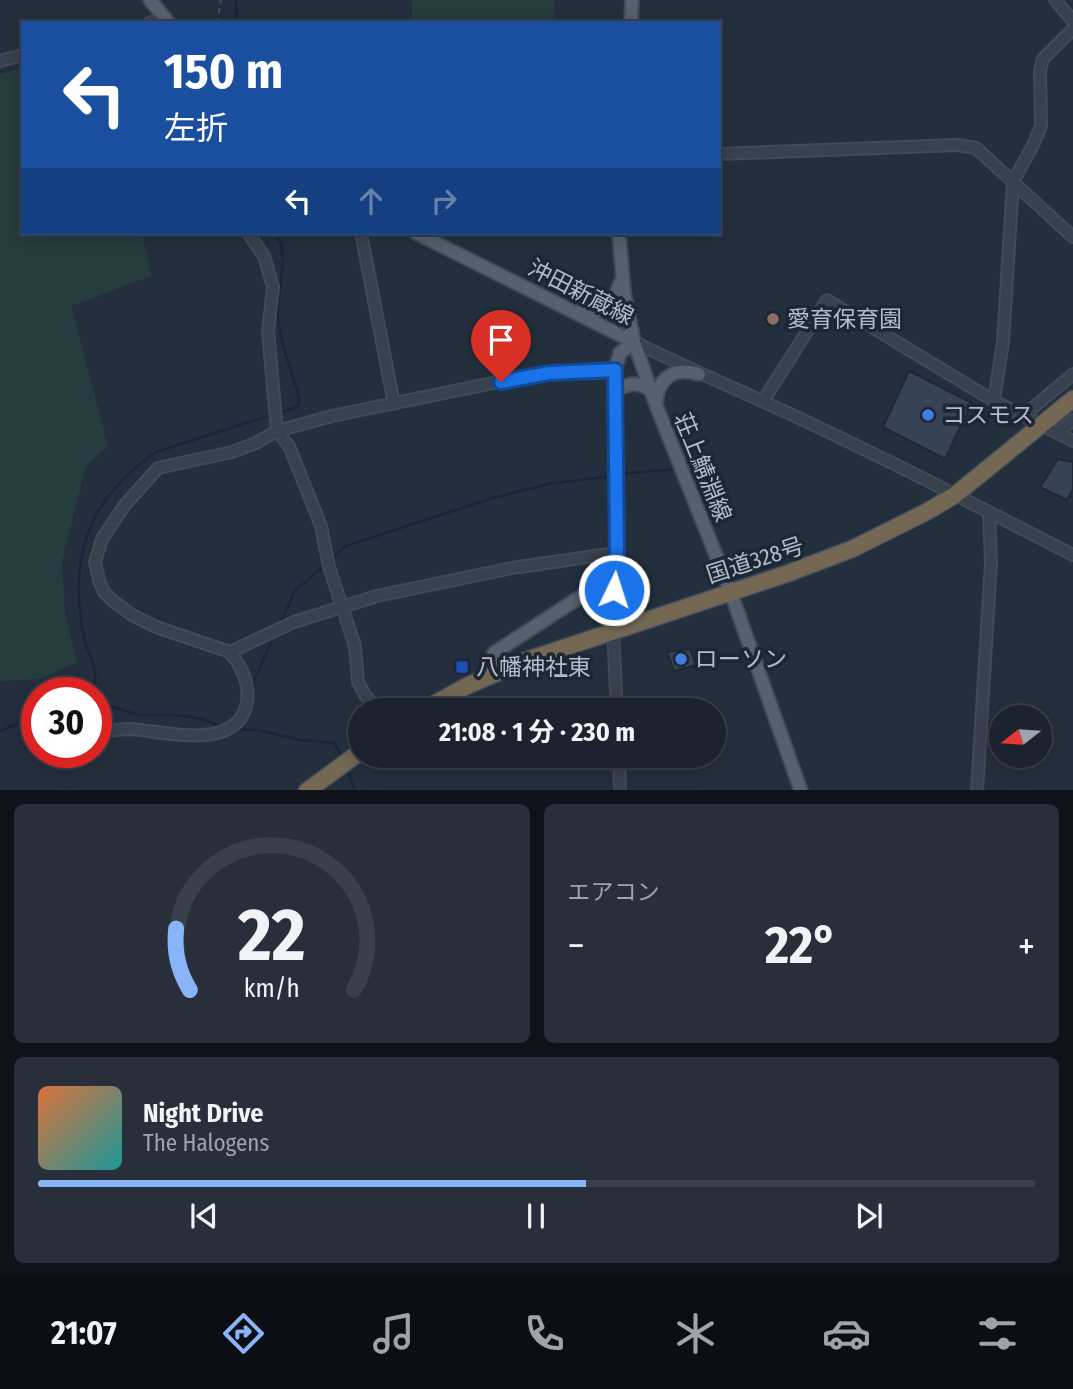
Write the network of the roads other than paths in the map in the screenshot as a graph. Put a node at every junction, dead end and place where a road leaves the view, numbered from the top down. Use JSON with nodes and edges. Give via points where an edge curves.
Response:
{"nodes":[{"id":1,"x":150,"y":0,"type":"edge"},
{"id":2,"x":632,"y":0,"type":"edge"},
{"id":3,"x":1055,"y":0,"type":"edge"},
{"id":4,"x":167,"y":21,"type":"edge"},
{"id":5,"x":631,"y":21,"type":"edge"},
{"id":6,"x":1073,"y":21,"type":"edge"},
{"id":7,"x":1073,"y":30,"type":"edge"},
{"id":8,"x":21,"y":56,"type":"edge"},
{"id":9,"x":0,"y":61,"type":"edge"},
{"id":10,"x":721,"y":153,"type":"edge"},
{"id":11,"x":1013,"y":182,"type":"junction"},
{"id":12,"x":249,"y":235,"type":"edge"},
{"id":13,"x":361,"y":235,"type":"edge"},
{"id":14,"x":420,"y":235,"type":"edge"},
{"id":15,"x":619,"y":235,"type":"edge"},
{"id":16,"x":1073,"y":237,"type":"edge"},
{"id":17,"x":622,"y":275,"type":"junction"},
{"id":18,"x":573,"y":311,"type":"junction"},
{"id":19,"x":634,"y":342,"type":"junction"},
{"id":20,"x":615,"y":370,"type":"junction"},
{"id":21,"x":699,"y":374,"type":"junction"},
{"id":22,"x":1073,"y":374,"type":"edge"},
{"id":23,"x":650,"y":390,"type":"junction"},
{"id":24,"x":614,"y":393,"type":"junction"},
{"id":25,"x":1073,"y":399,"type":"edge"},
{"id":26,"x":763,"y":401,"type":"junction"},
{"id":27,"x":994,"y":401,"type":"junction"},
{"id":28,"x":394,"y":404,"type":"junction"},
{"id":29,"x":656,"y":405,"type":"junction"},
{"id":30,"x":1024,"y":416,"type":"junction"},
{"id":31,"x":1073,"y":420,"type":"edge"},
{"id":32,"x":1043,"y":425,"type":"junction"},
{"id":33,"x":277,"y":431,"type":"junction"},
{"id":34,"x":1058,"y":433,"type":"junction"},
{"id":35,"x":1073,"y":441,"type":"edge"},
{"id":36,"x":955,"y":495,"type":"junction"},
{"id":37,"x":989,"y":512,"type":"junction"},
{"id":38,"x":617,"y":553,"type":"junction"},
{"id":39,"x":1073,"y":555,"type":"edge"},
{"id":40,"x":615,"y":569,"type":"junction"},
{"id":41,"x":730,"y":593,"type":"junction"},
{"id":42,"x":343,"y":608,"type":"junction"},
{"id":43,"x":613,"y":632,"type":"junction"},
{"id":44,"x":230,"y":652,"type":"junction"},
{"id":45,"x":500,"y":670,"type":"junction"},
{"id":46,"x":368,"y":698,"type":"edge"},
{"id":47,"x":446,"y":698,"type":"edge"},
{"id":48,"x":616,"y":698,"type":"edge"},
{"id":49,"x":112,"y":731,"type":"edge"},
{"id":50,"x":348,"y":761,"type":"edge"},
{"id":51,"x":619,"y":768,"type":"edge"},
{"id":52,"x":307,"y":790,"type":"edge"},
{"id":53,"x":620,"y":790,"type":"edge"},
{"id":54,"x":801,"y":790,"type":"edge"},
{"id":55,"x":977,"y":790,"type":"edge"}],
"edges":[{"from":1,"to":4,"type":"main road"},
{"from":2,"to":5,"type":"main road"},
{"from":3,"to":6,"type":"street"},
{"from":7,"to":11,"type":"street","via":[[1043,59],[1041,126]]},
{"from":8,"to":9,"type":"street"},
{"from":10,"to":11,"type":"street","via":[[957,145],[975,148]]},
{"from":11,"to":16,"type":"street"},
{"from":11,"to":27,"type":"street","via":[[1003,342]]},
{"from":12,"to":33,"type":"street","via":[[264,256],[274,286],[268,331]]},
{"from":13,"to":28,"type":"street"},
{"from":14,"to":18,"type":"main road","name":"沖田新蔵線"},
{"from":15,"to":17,"type":"main road","name":"荘上鯖淵線"},
{"from":17,"to":18,"type":"main road","via":[[615,297],[604,308],[589,314]]},
{"from":17,"to":19,"type":"main road","name":"荘上鯖淵線"},
{"from":18,"to":19,"type":"main road","name":"沖田新蔵線"},
{"from":19,"to":20,"type":"main road","name":"沖田新蔵線","via":[[620,353]]},
{"from":19,"to":21,"type":"street"},
{"from":19,"to":23,"type":"main road","name":"荘上鯖淵線"},
{"from":20,"to":24,"type":"main road"},
{"from":20,"to":28,"type":"street","via":[[527,376]]},
{"from":21,"to":26,"type":"street"},
{"from":21,"to":29,"type":"main road","via":[[674,373],[663,381]]},
{"from":22,"to":30,"type":"street"},
{"from":23,"to":24,"type":"main road","via":[[636,383]]},
{"from":23,"to":29,"type":"main road","name":"荘上鯖淵線"},
{"from":24,"to":38,"type":"main road"},
{"from":25,"to":32,"type":"highway","name":"国道328号"},
{"from":26,"to":27,"type":"street","via":[[827,300]]},
{"from":26,"to":36,"type":"street"},
{"from":27,"to":30,"type":"street"},
{"from":28,"to":33,"type":"street"},
{"from":29,"to":41,"type":"main road","name":"荘上鯖淵線"},
{"from":30,"to":32,"type":"street"},
{"from":31,"to":34,"type":"street"},
{"from":32,"to":34,"type":"street"},
{"from":32,"to":36,"type":"highway","name":"国道328号"},
{"from":33,"to":42,"type":"street","via":[[289,446],[316,510]]},
{"from":33,"to":44,"type":"street","via":[[232,452],[158,468],[112,522],[95,562],[104,592],[113,601],[156,627]]},
{"from":34,"to":35,"type":"street"},
{"from":36,"to":37,"type":"street"},
{"from":36,"to":41,"type":"highway","name":"国道328号","via":[[829,560]]},
{"from":37,"to":39,"type":"street"},
{"from":37,"to":55,"type":"street","via":[[991,563]]},
{"from":38,"to":40,"type":"main road"},
{"from":38,"to":42,"type":"street","via":[[499,570],[377,596]]},
{"from":40,"to":43,"type":"street"},
{"from":40,"to":45,"type":"main road","via":[[597,586],[495,653]]},
{"from":41,"to":43,"type":"highway","name":"国道328号"},
{"from":41,"to":54,"type":"main road","name":"荘上鯖淵線"},
{"from":42,"to":44,"type":"street","via":[[294,622]]},
{"from":42,"to":46,"type":"street","via":[[355,646],[358,682]]},
{"from":43,"to":45,"type":"highway","name":"国道328号"},
{"from":43,"to":48,"type":"street"},
{"from":44,"to":49,"type":"street","via":[[245,677],[248,695],[240,719],[221,733]]},
{"from":45,"to":47,"type":"highway","name":"国道328号"},
{"from":50,"to":52,"type":"highway"},
{"from":51,"to":53,"type":"street"}]}
